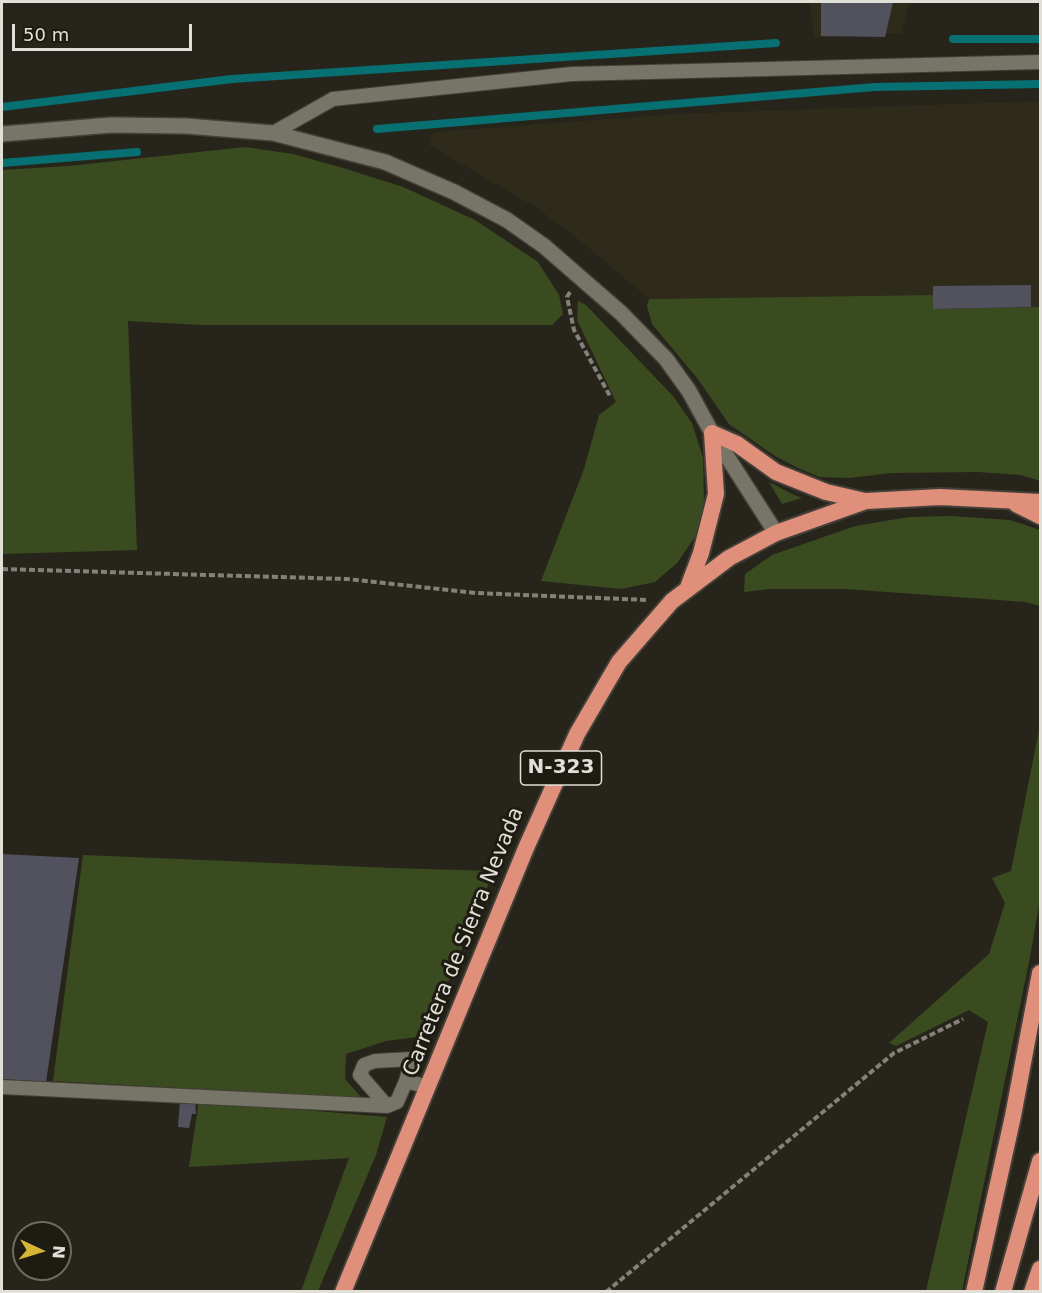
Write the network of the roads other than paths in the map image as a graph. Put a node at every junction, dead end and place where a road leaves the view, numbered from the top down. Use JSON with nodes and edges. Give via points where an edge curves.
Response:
{"nodes":[{"id":1,"x":1041,"y":62,"type":"edge"},
{"id":2,"x":273,"y":133,"type":"junction"},
{"id":3,"x":2,"y":134,"type":"edge"},
{"id":4,"x":712,"y":433,"type":"junction"},
{"id":5,"x":866,"y":501,"type":"junction"},
{"id":6,"x":1012,"y":502,"type":"junction"},
{"id":7,"x":1041,"y":502,"type":"edge"},
{"id":8,"x":1041,"y":516,"type":"edge"},
{"id":9,"x":776,"y":533,"type":"junction"},
{"id":10,"x":687,"y":591,"type":"junction"},
{"id":11,"x":1041,"y":973,"type":"edge"},
{"id":12,"x":406,"y":1081,"type":"junction"},
{"id":13,"x":2,"y":1087,"type":"edge"},
{"id":14,"x":428,"y":1087,"type":"junction"},
{"id":15,"x":387,"y":1106,"type":"junction"},
{"id":16,"x":1041,"y":1161,"type":"edge"},
{"id":17,"x":1041,"y":1269,"type":"edge"},
{"id":18,"x":343,"y":1292,"type":"edge"},
{"id":19,"x":974,"y":1292,"type":"edge"},
{"id":20,"x":1003,"y":1292,"type":"edge"},
{"id":21,"x":1032,"y":1292,"type":"edge"}],
"edges":[{"from":1,"to":2,"type":"lane","via":[[572,74],[333,99]]},
{"from":2,"to":3,"type":"street","via":[[111,124]]},
{"from":2,"to":4,"type":"street","via":[[385,162],[507,220],[544,246],[621,313],[666,359]]},
{"from":4,"to":5,"type":"highway","via":[[737,444],[776,472],[826,492]]},
{"from":4,"to":9,"type":"street"},
{"from":4,"to":10,"type":"highway","via":[[716,494]]},
{"from":5,"to":6,"type":"highway","name":"Carretera de Sierra Nevada","number":"N-323","via":[[940,497]]},
{"from":5,"to":9,"type":"highway","name":"Carretera de Sierra Nevada","number":"N-323"},
{"from":6,"to":7,"type":"highway","name":"Carretera de Sierra Nevada","number":"N-323"},
{"from":6,"to":8,"type":"highway","name":"Carretera de Sierra Nevada","number":"N-323"},
{"from":9,"to":10,"type":"highway","name":"Carretera de Sierra Nevada","number":"N-323","via":[[729,558]]},
{"from":10,"to":14,"type":"highway","name":"Carretera de Sierra Nevada","number":"N-323","via":[[672,602],[619,662],[577,734]]},
{"from":11,"to":19,"type":"highway"},
{"from":12,"to":14,"type":"lane"},
{"from":12,"to":15,"type":"lane","via":[[397,1102]]},
{"from":12,"to":15,"type":"lane","via":[[412,1059],[364,1065],[360,1075]]},
{"from":13,"to":15,"type":"lane"},
{"from":14,"to":18,"type":"highway","name":"Carretera de Sierra Nevada","number":"N-323"},
{"from":16,"to":20,"type":"highway"},
{"from":17,"to":21,"type":"highway"}]}
